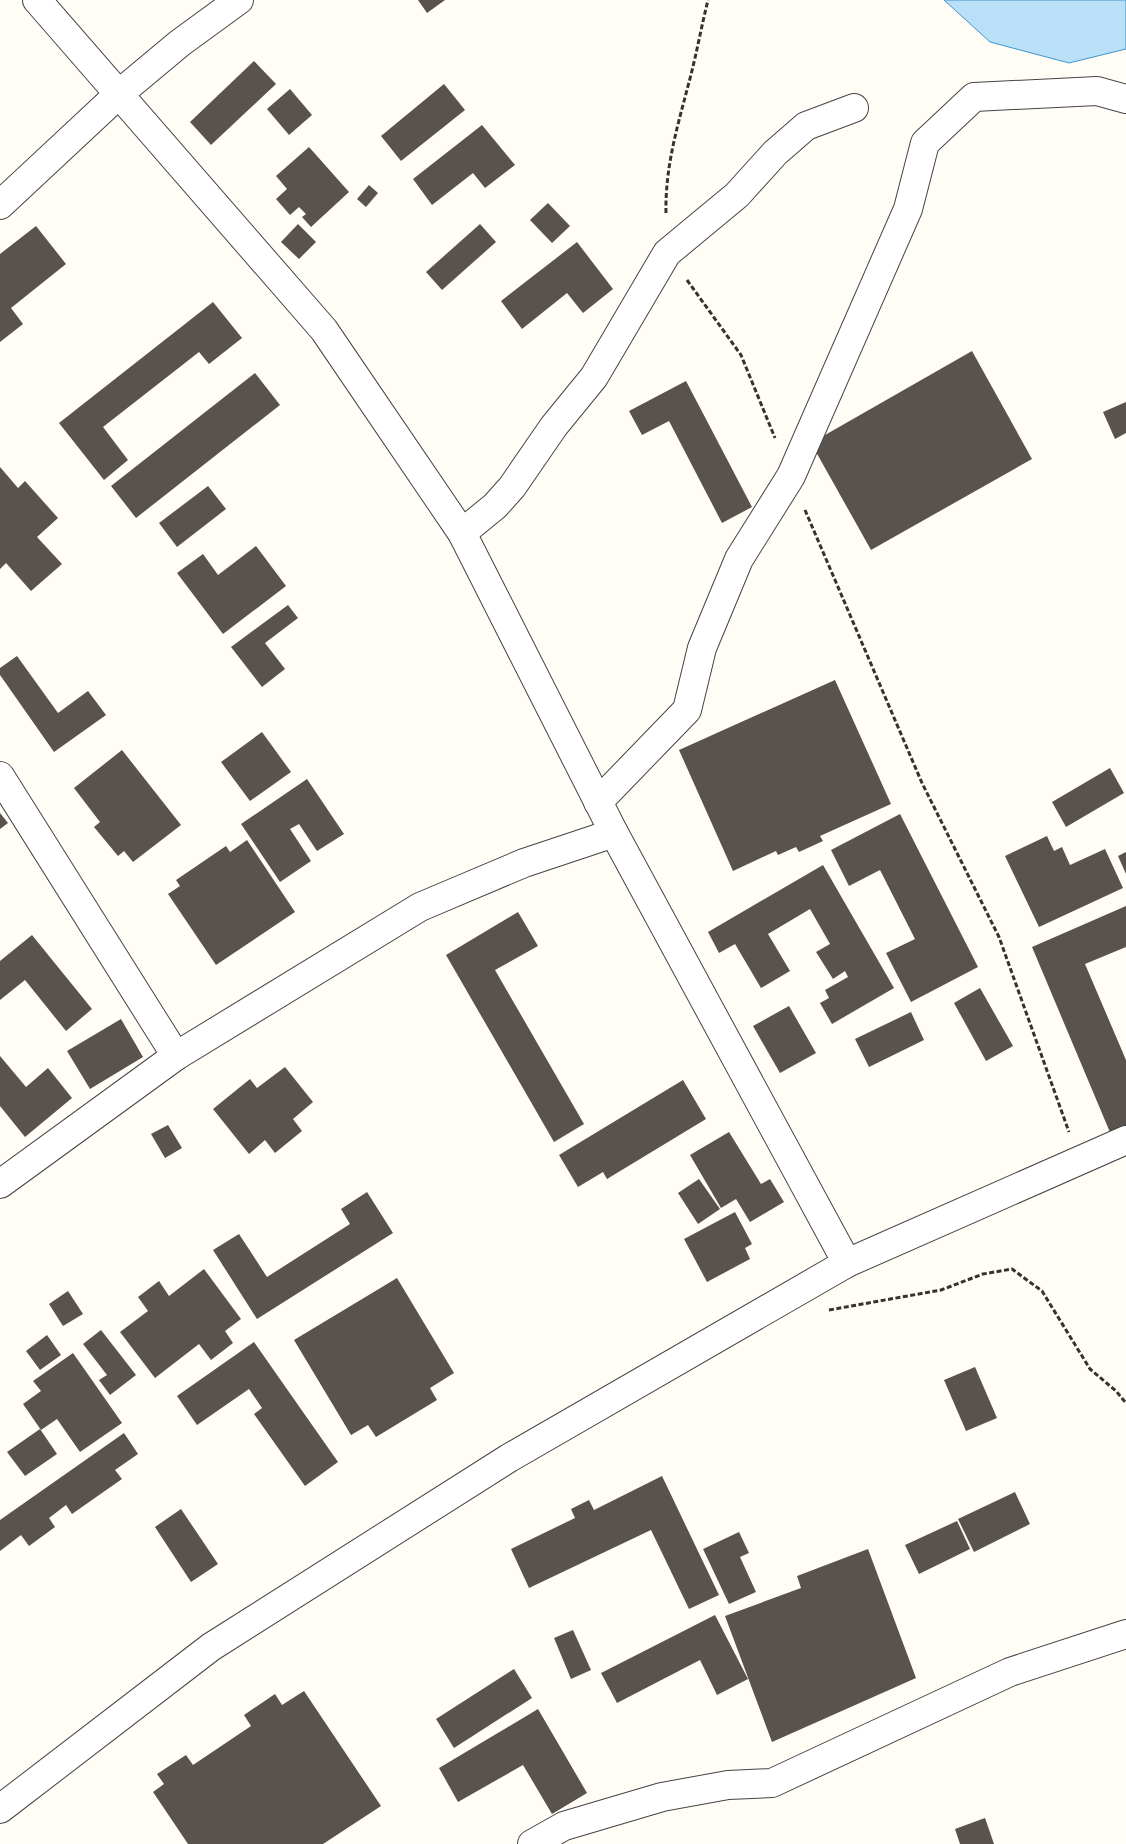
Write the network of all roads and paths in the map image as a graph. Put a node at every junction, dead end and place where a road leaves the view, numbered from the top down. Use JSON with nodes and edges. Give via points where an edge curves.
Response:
{"nodes":[{"id":1,"x":37,"y":0,"type":"edge"},
{"id":2,"x":239,"y":0,"type":"edge"},
{"id":3,"x":708,"y":0,"type":"edge"},
{"id":4,"x":120,"y":93,"type":"junction"},
{"id":5,"x":1126,"y":99,"type":"edge"},
{"id":6,"x":854,"y":108,"type":"dead end"},
{"id":7,"x":0,"y":205,"type":"edge"},
{"id":8,"x":667,"y":253,"type":"junction"},
{"id":9,"x":791,"y":476,"type":"junction"},
{"id":10,"x":462,"y":533,"type":"junction"},
{"id":11,"x":0,"y":776,"type":"edge"},
{"id":12,"x":598,"y":802,"type":"junction"},
{"id":13,"x":614,"y":833,"type":"junction"},
{"id":14,"x":176,"y":1056,"type":"junction"},
{"id":15,"x":1126,"y":1140,"type":"edge"},
{"id":16,"x":1079,"y":1161,"type":"junction"},
{"id":17,"x":0,"y":1184,"type":"edge"},
{"id":18,"x":848,"y":1263,"type":"junction"},
{"id":19,"x":784,"y":1299,"type":"junction"},
{"id":20,"x":1126,"y":1403,"type":"edge"},
{"id":21,"x":1126,"y":1634,"type":"edge"},
{"id":22,"x":0,"y":1809,"type":"edge"},
{"id":23,"x":532,"y":1844,"type":"edge"}],
"edges":[{"from":1,"to":4,"type":"street"},
{"from":2,"to":4,"type":"street"},
{"from":3,"to":8,"type":"path","via":[[673,140],[666,189]]},
{"from":4,"to":7,"type":"street"},
{"from":4,"to":10,"type":"street","via":[[324,330]]},
{"from":5,"to":9,"type":"street","via":[[1097,90],[974,97],[926,144],[908,209]]},
{"from":6,"to":8,"type":"street","via":[[806,126],[775,153],[737,195]]},
{"from":8,"to":9,"type":"path","via":[[741,355]]},
{"from":8,"to":10,"type":"street","via":[[594,377],[512,487]]},
{"from":9,"to":12,"type":"street","via":[[740,559],[702,648],[687,710]]},
{"from":9,"to":16,"type":"path","via":[[922,783],[999,937]]},
{"from":10,"to":12,"type":"street"},
{"from":11,"to":14,"type":"street"},
{"from":12,"to":13,"type":"street"},
{"from":13,"to":14,"type":"street","via":[[524,863],[420,907]]},
{"from":13,"to":18,"type":"street"},
{"from":14,"to":17,"type":"street"},
{"from":15,"to":16,"type":"street"},
{"from":16,"to":18,"type":"street"},
{"from":18,"to":19,"type":"street"},
{"from":19,"to":20,"type":"path","via":[[807,1311],[841,1310],[941,1290],[983,1274],[1012,1269],[1042,1291],[1090,1369]]},
{"from":19,"to":22,"type":"street","via":[[509,1458],[212,1647]]},
{"from":21,"to":23,"type":"street","via":[[1010,1672],[772,1783],[728,1785],[662,1797],[564,1826]]}]}
